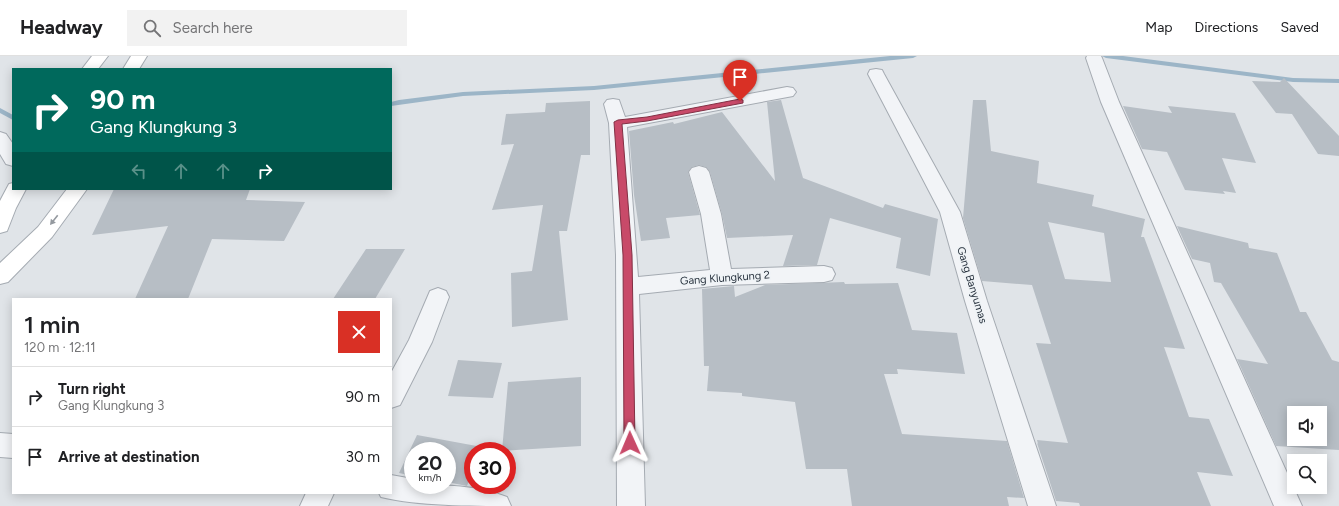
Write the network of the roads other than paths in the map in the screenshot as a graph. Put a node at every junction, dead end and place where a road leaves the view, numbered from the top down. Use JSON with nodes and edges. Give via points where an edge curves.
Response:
{"nodes":[{"id":1,"x":100,"y":56,"type":"edge"},
{"id":2,"x":139,"y":56,"type":"edge"},
{"id":3,"x":1094,"y":58,"type":"dead end"},
{"id":4,"x":91,"y":68,"type":"edge"},
{"id":5,"x":132,"y":68,"type":"edge"},
{"id":6,"x":876,"y":74,"type":"dead end"},
{"id":7,"x":786,"y":92,"type":"dead end"},
{"id":8,"x":0,"y":138,"type":"edge"},
{"id":9,"x":12,"y":158,"type":"edge"},
{"id":10,"x":699,"y":172,"type":"dead end"},
{"id":11,"x":15,"y":190,"type":"edge"},
{"id":12,"x":76,"y":190,"type":"edge"},
{"id":13,"x":0,"y":226,"type":"edge"},
{"id":14,"x":824,"y":274,"type":"dead end"},
{"id":15,"x":0,"y":276,"type":"edge"},
{"id":16,"x":722,"y":277,"type":"junction"},
{"id":17,"x":627,"y":287,"type":"junction"},
{"id":18,"x":438,"y":297,"type":"dead end"},
{"id":19,"x":392,"y":395,"type":"edge"},
{"id":20,"x":0,"y":445,"type":"edge"},
{"id":21,"x":12,"y":446,"type":"edge"},
{"id":22,"x":392,"y":488,"type":"edge"},
{"id":23,"x":320,"y":494,"type":"edge"},
{"id":24,"x":314,"y":506,"type":"edge"},
{"id":25,"x":497,"y":506,"type":"edge"},
{"id":26,"x":631,"y":506,"type":"edge"},
{"id":27,"x":1042,"y":506,"type":"edge"},
{"id":28,"x":1288,"y":506,"type":"edge"}],
"edges":[{"from":1,"to":4,"type":"main road"},
{"from":2,"to":5,"type":"main road"},
{"from":3,"to":28,"type":"street","via":[[1110,102]]},
{"from":6,"to":27,"type":"street","name":"Gang Banyumas","via":[[950,212],[976,302]]},
{"from":7,"to":17,"type":"street","via":[[647,119],[616,113],[627,255]]},
{"from":8,"to":9,"type":"street"},
{"from":10,"to":16,"type":"street","via":[[711,214]]},
{"from":11,"to":13,"type":"main road"},
{"from":12,"to":15,"type":"main road","one_way":true,"via":[[45,232]]},
{"from":14,"to":16,"type":"street","name":"Gang Klungkung 2"},
{"from":16,"to":17,"type":"street","name":"Gang Klungkung 2"},
{"from":17,"to":26,"type":"street"},
{"from":18,"to":19,"type":"street","via":[[420,342]]},
{"from":20,"to":21,"type":"street"},
{"from":22,"to":25,"type":"street"},
{"from":23,"to":24,"type":"street"}]}
